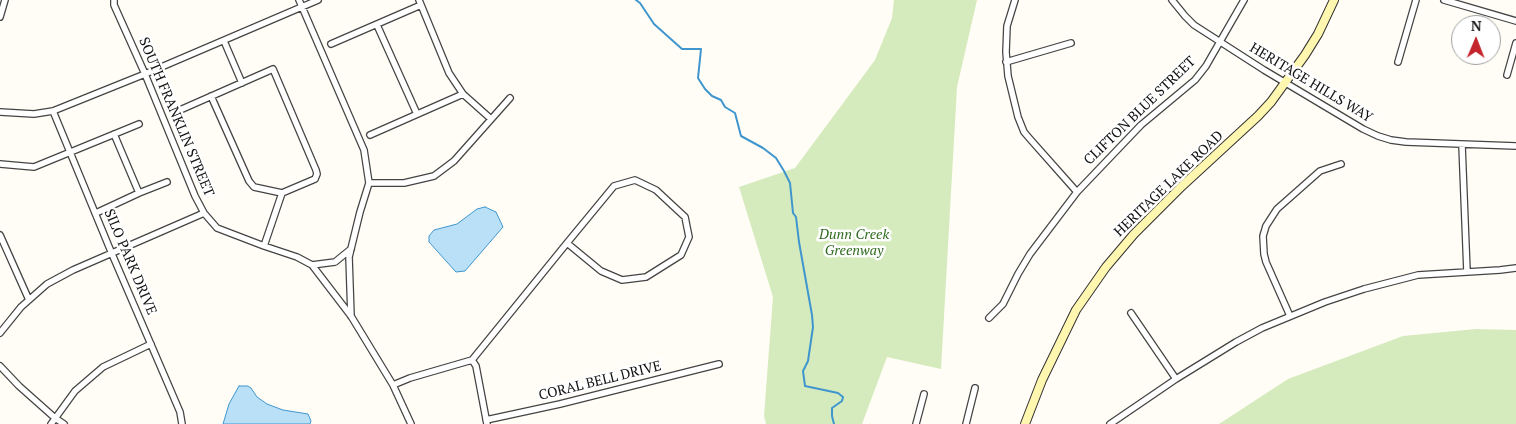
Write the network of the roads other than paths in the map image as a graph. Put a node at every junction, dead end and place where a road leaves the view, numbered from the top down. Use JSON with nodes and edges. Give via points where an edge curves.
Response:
{"nodes":[{"id":1,"x":5,"y":0,"type":"edge"},
{"id":2,"x":114,"y":0,"type":"edge"},
{"id":3,"x":299,"y":0,"type":"edge"},
{"id":4,"x":318,"y":0,"type":"edge"},
{"id":5,"x":1014,"y":0,"type":"edge"},
{"id":6,"x":1172,"y":0,"type":"edge"},
{"id":7,"x":1244,"y":0,"type":"edge"},
{"id":8,"x":1334,"y":0,"type":"edge"},
{"id":9,"x":1416,"y":0,"type":"edge"},
{"id":10,"x":1444,"y":0,"type":"edge"},
{"id":11,"x":420,"y":2,"type":"edge"},
{"id":12,"x":302,"y":7,"type":"junction"},
{"id":13,"x":0,"y":17,"type":"edge"},
{"id":14,"x":1516,"y":21,"type":"edge"},
{"id":15,"x":377,"y":25,"type":"junction"},
{"id":16,"x":224,"y":41,"type":"junction"},
{"id":17,"x":1220,"y":42,"type":"junction"},
{"id":18,"x":1072,"y":43,"type":"dead end"},
{"id":19,"x":1516,"y":43,"type":"edge"},
{"id":20,"x":331,"y":44,"type":"dead end"},
{"id":21,"x":1006,"y":62,"type":"junction"},
{"id":22,"x":1398,"y":62,"type":"dead end"},
{"id":23,"x":146,"y":74,"type":"junction"},
{"id":24,"x":1507,"y":75,"type":"dead end"},
{"id":25,"x":242,"y":82,"type":"junction"},
{"id":26,"x":1286,"y":82,"type":"junction"},
{"id":27,"x":463,"y":94,"type":"junction"},
{"id":28,"x":211,"y":96,"type":"junction"},
{"id":29,"x":510,"y":98,"type":"dead end"},
{"id":30,"x":180,"y":110,"type":"dead end"},
{"id":31,"x":53,"y":111,"type":"junction"},
{"id":32,"x":0,"y":112,"type":"edge"},
{"id":33,"x":417,"y":114,"type":"junction"},
{"id":34,"x":491,"y":119,"type":"junction"},
{"id":35,"x":139,"y":124,"type":"dead end"},
{"id":36,"x":114,"y":134,"type":"junction"},
{"id":37,"x":370,"y":135,"type":"dead end"},
{"id":38,"x":1462,"y":145,"type":"junction"},
{"id":39,"x":1516,"y":146,"type":"edge"},
{"id":40,"x":70,"y":152,"type":"junction"},
{"id":41,"x":0,"y":164,"type":"edge"},
{"id":42,"x":1342,"y":164,"type":"dead end"},
{"id":43,"x":167,"y":182,"type":"dead end"},
{"id":44,"x":369,"y":183,"type":"junction"},
{"id":45,"x":282,"y":192,"type":"junction"},
{"id":46,"x":1076,"y":192,"type":"junction"},
{"id":47,"x":138,"y":193,"type":"junction"},
{"id":48,"x":96,"y":213,"type":"junction"},
{"id":49,"x":204,"y":213,"type":"junction"},
{"id":50,"x":0,"y":235,"type":"edge"},
{"id":51,"x":567,"y":242,"type":"junction"},
{"id":52,"x":264,"y":246,"type":"junction"},
{"id":53,"x":351,"y":249,"type":"junction"},
{"id":54,"x":9,"y":254,"type":"junction"},
{"id":55,"x":112,"y":254,"type":"junction"},
{"id":56,"x":0,"y":256,"type":"edge"},
{"id":57,"x":312,"y":265,"type":"junction"},
{"id":58,"x":1516,"y":268,"type":"edge"},
{"id":59,"x":1467,"y":272,"type":"junction"},
{"id":60,"x":30,"y":300,"type":"junction"},
{"id":61,"x":1131,"y":313,"type":"dead end"},
{"id":62,"x":351,"y":316,"type":"junction"},
{"id":63,"x":1290,"y":316,"type":"junction"},
{"id":64,"x":989,"y":318,"type":"dead end"},
{"id":65,"x":0,"y":333,"type":"edge"},
{"id":66,"x":151,"y":344,"type":"junction"},
{"id":67,"x":472,"y":360,"type":"junction"},
{"id":68,"x":719,"y":364,"type":"dead end"},
{"id":69,"x":0,"y":366,"type":"edge"},
{"id":70,"x":1176,"y":379,"type":"junction"},
{"id":71,"x":393,"y":385,"type":"junction"},
{"id":72,"x":975,"y":388,"type":"dead end"},
{"id":73,"x":924,"y":394,"type":"dead end"},
{"id":74,"x":53,"y":421,"type":"edge"},
{"id":75,"x":486,"y":422,"type":"edge"},
{"id":76,"x":64,"y":424,"type":"edge"},
{"id":77,"x":182,"y":424,"type":"edge"},
{"id":78,"x":411,"y":424,"type":"edge"},
{"id":79,"x":916,"y":424,"type":"edge"},
{"id":80,"x":966,"y":424,"type":"edge"},
{"id":81,"x":1026,"y":424,"type":"edge"},
{"id":82,"x":1110,"y":424,"type":"edge"}],
"edges":[{"from":1,"to":13,"type":"street"},
{"from":2,"to":23,"type":"street","name":"SOUTH FRANKLIN STREET"},
{"from":3,"to":12,"type":"street","name":"SOUTH FRANKLIN STREET"},
{"from":4,"to":12,"type":"street"},
{"from":5,"to":21,"type":"street","via":[[1007,26]]},
{"from":6,"to":17,"type":"street","name":"HERITAGE HILLS WAY","via":[[1194,25]]},
{"from":7,"to":17,"type":"street","name":"CLIFTON BLUE STREET"},
{"from":8,"to":26,"type":"main road","name":"HERITAGE LAKE ROAD","via":[[1306,55]]},
{"from":9,"to":22,"type":"street"},
{"from":10,"to":14,"type":"street"},
{"from":11,"to":15,"type":"street"},
{"from":11,"to":27,"type":"street","via":[[449,73]]},
{"from":12,"to":16,"type":"street"},
{"from":12,"to":44,"type":"street","name":"SOUTH FRANKLIN STREET","via":[[364,150]]},
{"from":15,"to":20,"type":"street"},
{"from":15,"to":33,"type":"street"},
{"from":16,"to":23,"type":"street"},
{"from":16,"to":25,"type":"street"},
{"from":17,"to":26,"type":"street","name":"HERITAGE HILLS WAY"},
{"from":17,"to":46,"type":"street","name":"CLIFTON BLUE STREET","via":[[1195,80],[1141,125]]},
{"from":18,"to":21,"type":"street"},
{"from":19,"to":24,"type":"street"},
{"from":21,"to":46,"type":"street","via":[[1024,132]]},
{"from":23,"to":31,"type":"street"},
{"from":23,"to":49,"type":"street","name":"SOUTH FRANKLIN STREET"},
{"from":25,"to":28,"type":"street"},
{"from":25,"to":45,"type":"street","via":[[273,69],[316,170],[315,179]]},
{"from":26,"to":38,"type":"street","name":"HERITAGE HILLS WAY","via":[[1378,136],[1406,142]]},
{"from":26,"to":81,"type":"main road","name":"HERITAGE LAKE ROAD","via":[[1272,102],[1140,227],[1106,267],[1076,310],[1042,380]]},
{"from":27,"to":33,"type":"street"},
{"from":27,"to":34,"type":"street"},
{"from":28,"to":30,"type":"street"},
{"from":28,"to":45,"type":"street","via":[[249,182]]},
{"from":29,"to":34,"type":"street"},
{"from":31,"to":32,"type":"street","via":[[34,114]]},
{"from":31,"to":40,"type":"street","name":"SILO PARK DRIVE"},
{"from":33,"to":37,"type":"street"},
{"from":34,"to":44,"type":"street","via":[[454,161],[434,176],[404,183]]},
{"from":35,"to":36,"type":"street"},
{"from":36,"to":40,"type":"street"},
{"from":36,"to":47,"type":"street"},
{"from":38,"to":39,"type":"street","name":"HERITAGE HILLS WAY"},
{"from":38,"to":59,"type":"street"},
{"from":40,"to":41,"type":"street","via":[[34,167]]},
{"from":40,"to":48,"type":"street","name":"SILO PARK DRIVE"},
{"from":42,"to":63,"type":"street","via":[[1320,172],[1277,209],[1266,226],[1263,236],[1266,262]]},
{"from":43,"to":47,"type":"street"},
{"from":44,"to":53,"type":"street","name":"SOUTH FRANKLIN STREET"},
{"from":45,"to":52,"type":"street"},
{"from":46,"to":64,"type":"street","name":"CLIFTON BLUE STREET","via":[[1023,264],[1003,304]]},
{"from":47,"to":48,"type":"street"},
{"from":48,"to":55,"type":"street","name":"SILO PARK DRIVE"},
{"from":49,"to":52,"type":"street","name":"SOUTH FRANKLIN STREET","via":[[217,228]]},
{"from":49,"to":55,"type":"street"},
{"from":50,"to":54,"type":"street"},
{"from":51,"to":51,"type":"street","via":[[614,186],[635,180],[656,190],[685,217],[689,237],[681,255],[646,277],[622,280],[601,271]]},
{"from":51,"to":67,"type":"street"},
{"from":52,"to":57,"type":"street","name":"SOUTH FRANKLIN STREET","via":[[297,256]]},
{"from":53,"to":57,"type":"street","via":[[335,262]]},
{"from":53,"to":62,"type":"street","name":"SOUTH FRANKLIN STREET"},
{"from":54,"to":56,"type":"street"},
{"from":54,"to":60,"type":"street"},
{"from":55,"to":60,"type":"street","via":[[47,284]]},
{"from":55,"to":66,"type":"street","name":"SILO PARK DRIVE"},
{"from":57,"to":62,"type":"street","name":"SOUTH FRANKLIN STREET"},
{"from":58,"to":59,"type":"street"},
{"from":59,"to":63,"type":"street","via":[[1401,279],[1332,299]]},
{"from":60,"to":65,"type":"street"},
{"from":61,"to":70,"type":"street"},
{"from":62,"to":71,"type":"street","name":"SOUTH FRANKLIN STREET"},
{"from":63,"to":70,"type":"street","via":[[1236,342]]},
{"from":66,"to":74,"type":"street","via":[[103,366],[75,391]]},
{"from":66,"to":77,"type":"street","name":"SILO PARK DRIVE"},
{"from":67,"to":71,"type":"street"},
{"from":67,"to":75,"type":"street","via":[[476,366]]},
{"from":68,"to":75,"type":"street","name":"CORAL BELL DRIVE"},
{"from":69,"to":74,"type":"street"},
{"from":70,"to":82,"type":"street"},
{"from":71,"to":78,"type":"street","name":"SOUTH FRANKLIN STREET"},
{"from":72,"to":80,"type":"street"},
{"from":73,"to":79,"type":"street"},
{"from":74,"to":76,"type":"street"}]}
